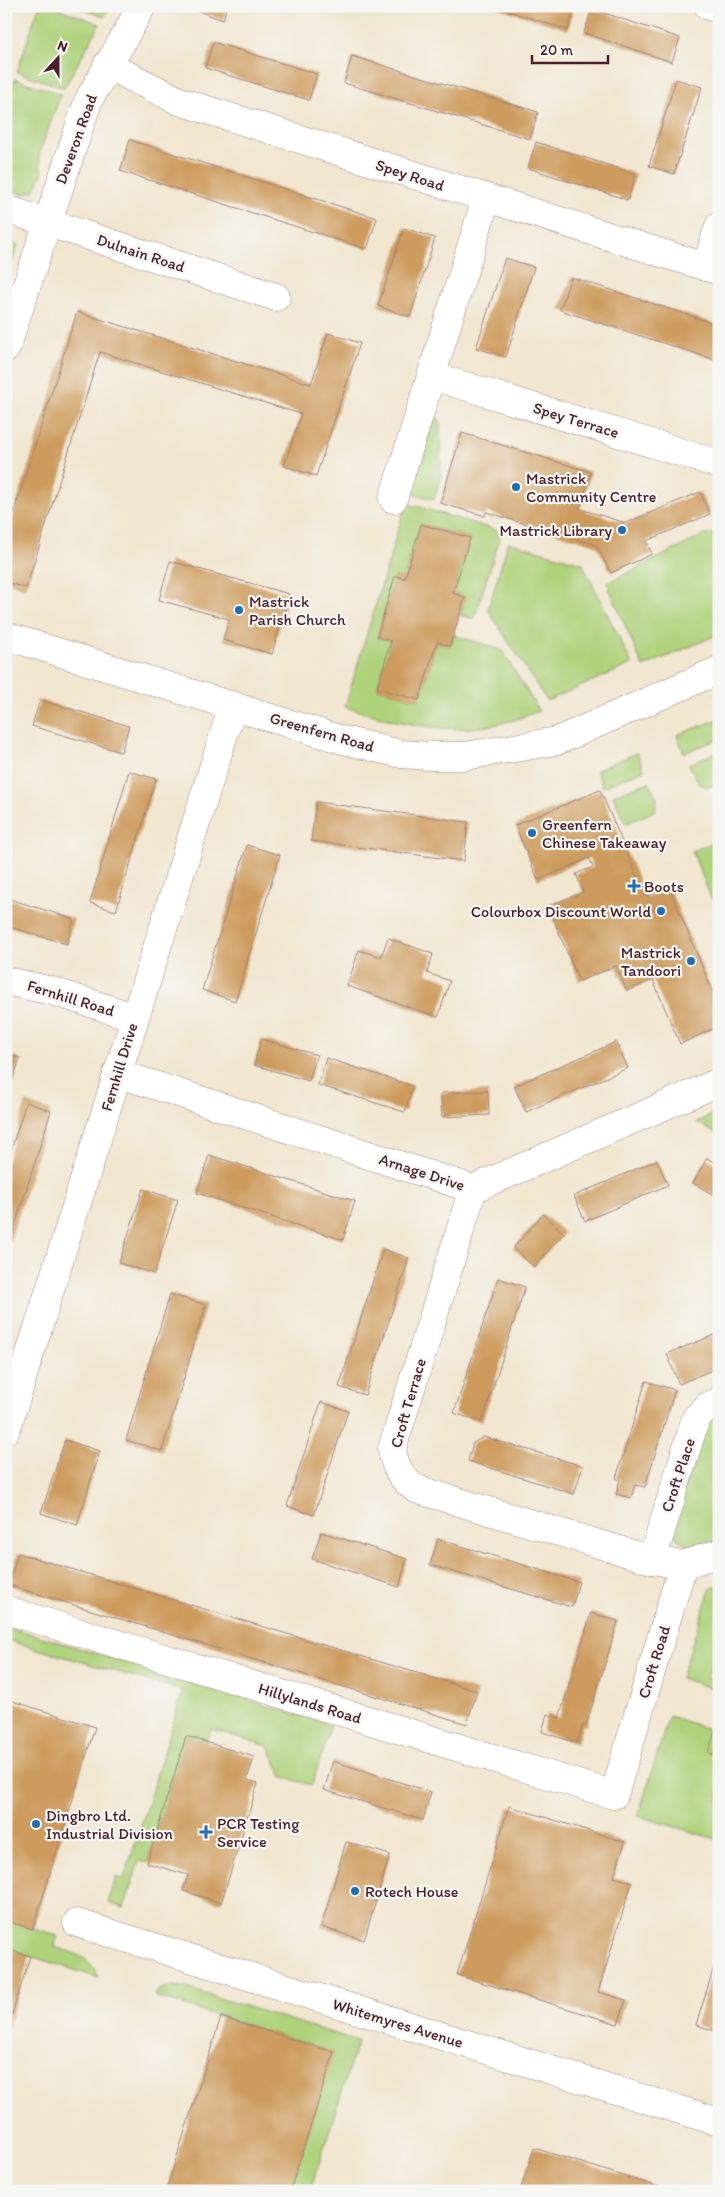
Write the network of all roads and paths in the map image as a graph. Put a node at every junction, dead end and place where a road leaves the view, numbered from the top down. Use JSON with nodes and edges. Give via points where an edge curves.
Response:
{"nodes":[{"id":1,"x":142,"y":6,"type":"edge"},
{"id":2,"x":709,"y":6,"type":"edge"},
{"id":3,"x":719,"y":10,"type":"edge"},
{"id":4,"x":107,"y":65,"type":"junction"},
{"id":5,"x":486,"y":199,"type":"junction"},
{"id":6,"x":6,"y":209,"type":"edge"},
{"id":7,"x":46,"y":222,"type":"junction"},
{"id":8,"x":719,"y":226,"type":"edge"},
{"id":9,"x":712,"y":269,"type":"edge"},
{"id":10,"x":276,"y":297,"type":"dead end"},
{"id":11,"x":6,"y":348,"type":"edge"},
{"id":12,"x":432,"y":376,"type":"junction"},
{"id":13,"x":719,"y":464,"type":"edge"},
{"id":14,"x":393,"y":499,"type":"dead end"},
{"id":15,"x":6,"y":636,"type":"edge"},
{"id":16,"x":719,"y":670,"type":"edge"},
{"id":17,"x":233,"y":705,"type":"junction"},
{"id":18,"x":6,"y":981,"type":"edge"},
{"id":19,"x":134,"y":1017,"type":"junction"},
{"id":20,"x":117,"y":1073,"type":"junction"},
{"id":21,"x":719,"y":1082,"type":"edge"},
{"id":22,"x":474,"y":1189,"type":"junction"},
{"id":23,"x":719,"y":1401,"type":"edge"},
{"id":24,"x":6,"y":1430,"type":"edge"},
{"id":25,"x":719,"y":1553,"type":"edge"},
{"id":26,"x":652,"y":1560,"type":"junction"},
{"id":27,"x":683,"y":1565,"type":"junction"},
{"id":28,"x":6,"y":1610,"type":"edge"},
{"id":29,"x":614,"y":1795,"type":"joint"},
{"id":30,"x":77,"y":1923,"type":"dead end"},
{"id":31,"x":719,"y":2122,"type":"edge"}],
"edges":[{"from":1,"to":4,"type":"street","name":"Deveron Road"},
{"from":2,"to":3,"type":"street"},
{"from":4,"to":5,"type":"street","name":"Spey Road","via":[[179,100]]},
{"from":4,"to":7,"type":"street","name":"Deveron Road","via":[[88,101]]},
{"from":5,"to":9,"type":"street","name":"Spey Road"},
{"from":5,"to":12,"type":"street"},
{"from":6,"to":7,"type":"street","name":"Dulnain Road"},
{"from":7,"to":10,"type":"street","name":"Dulnain Road"},
{"from":7,"to":11,"type":"street","name":"Deveron Road"},
{"from":8,"to":9,"type":"street"},
{"from":12,"to":13,"type":"street","name":"Spey Terrace"},
{"from":12,"to":14,"type":"street"},
{"from":15,"to":17,"type":"street","name":"Greenfern Road"},
{"from":16,"to":17,"type":"street","name":"Greenfern Road","via":[[557,741],[465,756],[401,754]]},
{"from":17,"to":19,"type":"street","name":"Fernhill Drive"},
{"from":18,"to":19,"type":"street","name":"Fernhill Road","via":[[52,991]]},
{"from":19,"to":20,"type":"street","name":"Fernhill Drive"},
{"from":20,"to":22,"type":"street","name":"Arnage Drive"},
{"from":20,"to":24,"type":"street","name":"Fernhill Drive"},
{"from":21,"to":22,"type":"street","name":"Arnage Drive"},
{"from":22,"to":26,"type":"street","name":"Croft Terrace","via":[[392,1449],[394,1464],[402,1479],[416,1489]]},
{"from":23,"to":26,"type":"street","name":"Croft Place","via":[[708,1406],[696,1418]]},
{"from":25,"to":27,"type":"street"},
{"from":26,"to":27,"type":"street","name":"Croft Terrace"},
{"from":27,"to":29,"type":"street","name":"Croft Road"},
{"from":28,"to":29,"type":"street","name":"Hillylands Road"},
{"from":30,"to":31,"type":"street","name":"Whitemyres Avenue"}]}
